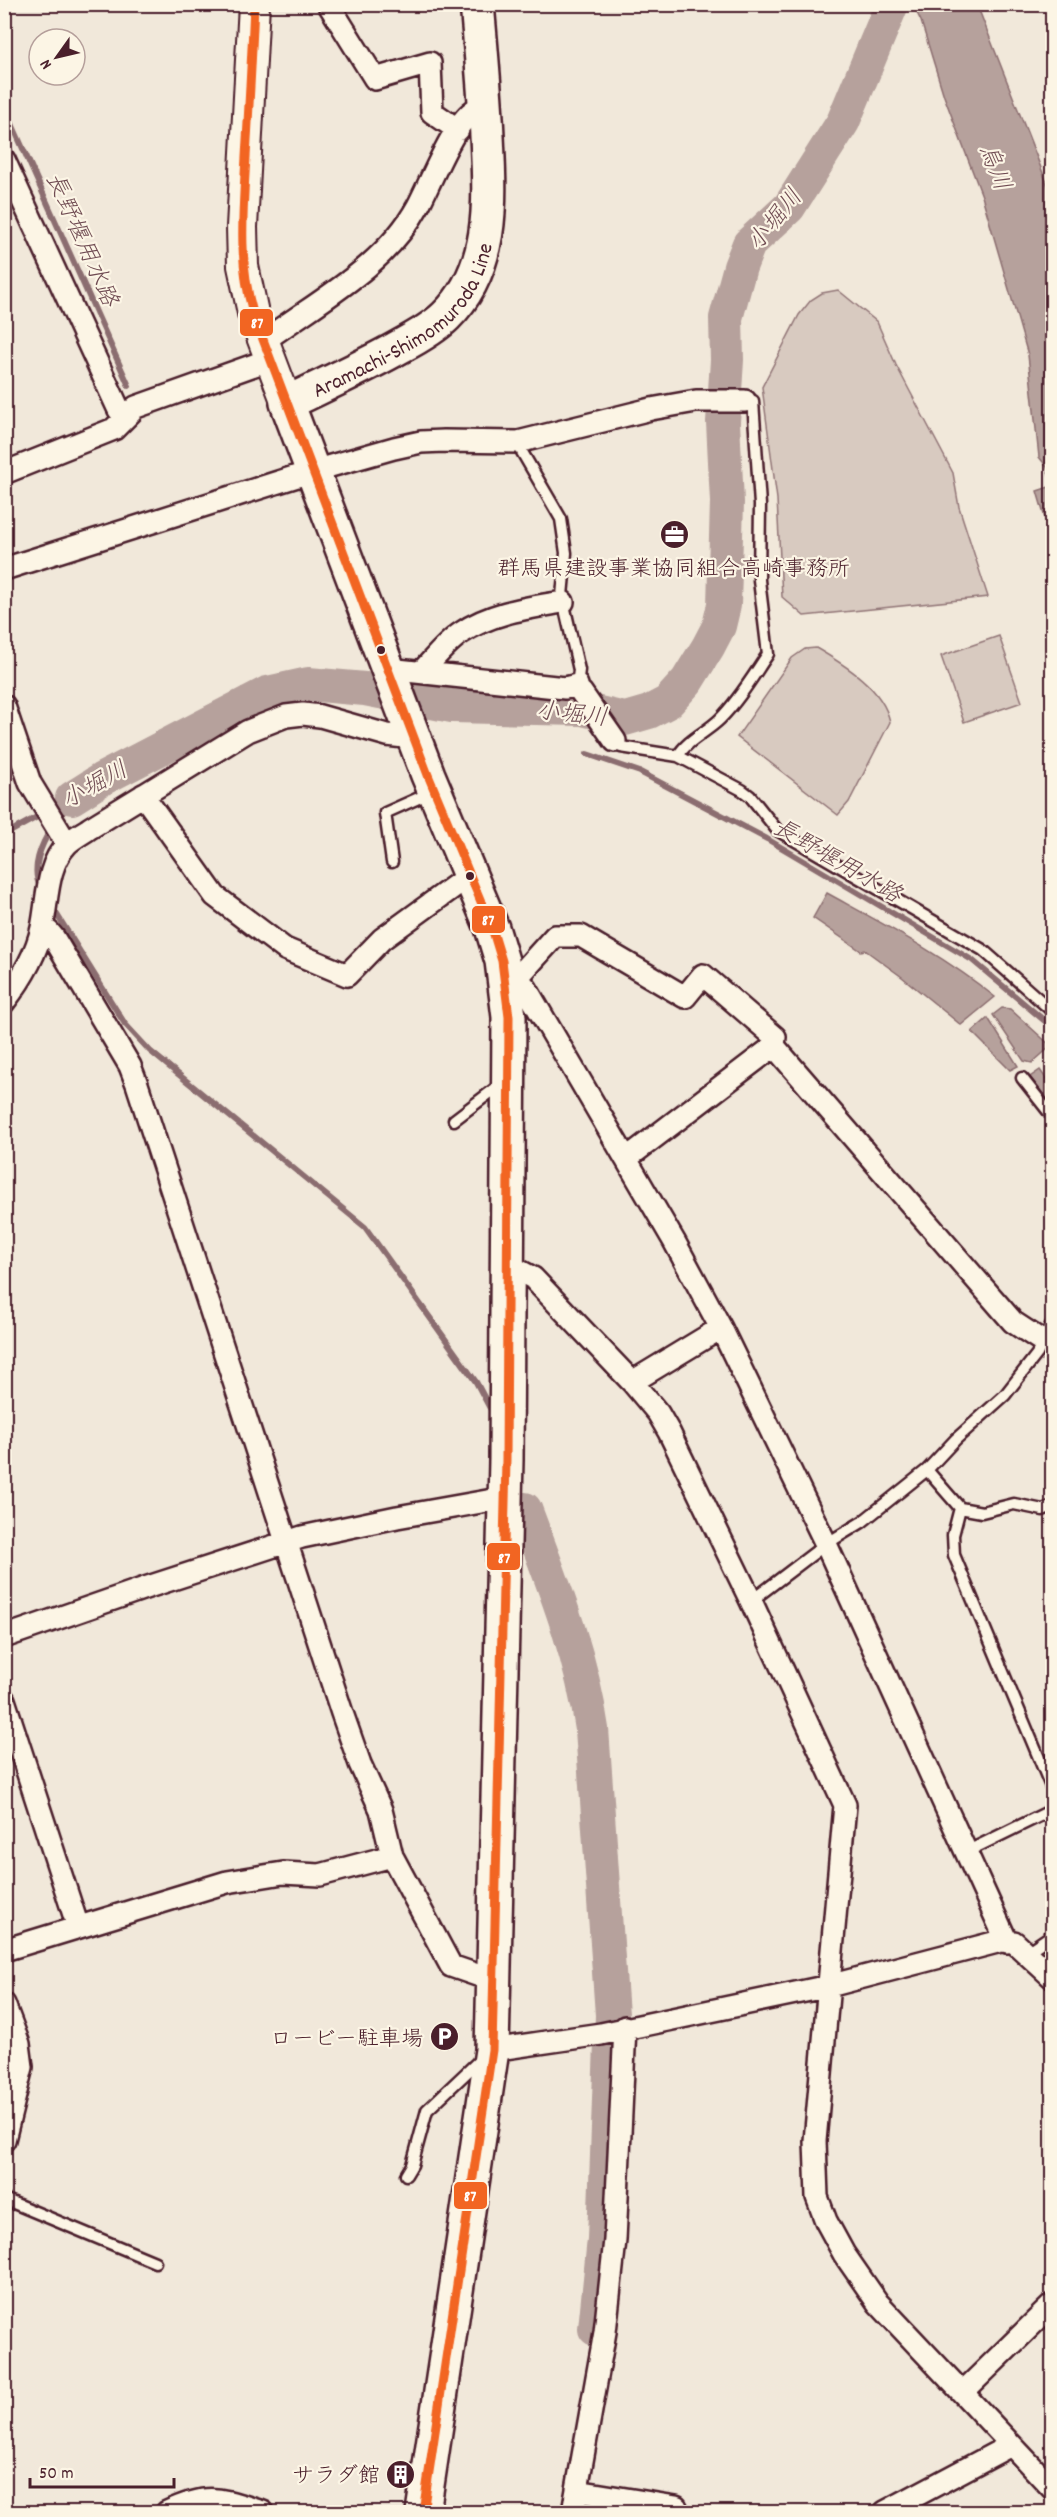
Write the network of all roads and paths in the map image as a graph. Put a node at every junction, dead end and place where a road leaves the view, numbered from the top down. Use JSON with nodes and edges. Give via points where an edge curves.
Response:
{"nodes":[{"id":1,"x":255,"y":4,"type":"edge"},
{"id":2,"x":477,"y":4,"type":"edge"},
{"id":3,"x":329,"y":5,"type":"edge"},
{"id":4,"x":486,"y":106,"type":"junction"},
{"id":5,"x":458,"y":130,"type":"junction"},
{"id":6,"x":4,"y":160,"type":"edge"},
{"id":7,"x":267,"y":349,"type":"junction"},
{"id":8,"x":745,"y":401,"type":"joint"},
{"id":9,"x":287,"y":403,"type":"junction"},
{"id":10,"x":128,"y":415,"type":"junction"},
{"id":11,"x":519,"y":442,"type":"junction"},
{"id":12,"x":313,"y":471,"type":"junction"},
{"id":13,"x":4,"y":473,"type":"edge"},
{"id":14,"x":4,"y":569,"type":"edge"},
{"id":15,"x":563,"y":602,"type":"junction"},
{"id":16,"x":401,"y":673,"type":"junction"},
{"id":17,"x":579,"y":688,"type":"junction"},
{"id":18,"x":4,"y":706,"type":"edge"},
{"id":19,"x":411,"y":732,"type":"junction"},
{"id":20,"x":615,"y":741,"type":"joint"},
{"id":21,"x":678,"y":756,"type":"junction"},
{"id":22,"x":435,"y":791,"type":"junction"},
{"id":23,"x":143,"y":795,"type":"junction"},
{"id":24,"x":66,"y":840,"type":"junction"},
{"id":25,"x":392,"y":862,"type":"dead end"},
{"id":26,"x":470,"y":875,"type":"junction"},
{"id":27,"x":43,"y":920,"type":"junction"},
{"id":28,"x":509,"y":969,"type":"junction"},
{"id":29,"x":4,"y":1002,"type":"edge"},
{"id":30,"x":1053,"y":1011,"type":"edge"},
{"id":31,"x":774,"y":1046,"type":"junction"},
{"id":32,"x":508,"y":1078,"type":"junction"},
{"id":33,"x":1022,"y":1078,"type":"dead end"},
{"id":34,"x":1053,"y":1116,"type":"edge"},
{"id":35,"x":454,"y":1120,"type":"dead end"},
{"id":36,"x":626,"y":1159,"type":"junction"},
{"id":37,"x":507,"y":1264,"type":"junction"},
{"id":38,"x":721,"y":1328,"type":"junction"},
{"id":39,"x":1049,"y":1337,"type":"edge"},
{"id":40,"x":633,"y":1383,"type":"junction"},
{"id":41,"x":927,"y":1470,"type":"junction"},
{"id":42,"x":504,"y":1498,"type":"junction"},
{"id":43,"x":1053,"y":1506,"type":"edge"},
{"id":44,"x":960,"y":1508,"type":"junction"},
{"id":45,"x":286,"y":1542,"type":"junction"},
{"id":46,"x":826,"y":1544,"type":"junction"},
{"id":47,"x":751,"y":1601,"type":"junction"},
{"id":48,"x":4,"y":1637,"type":"edge"},
{"id":49,"x":4,"y":1700,"type":"edge"},
{"id":50,"x":1053,"y":1789,"type":"edge"},
{"id":51,"x":1053,"y":1810,"type":"edge"},
{"id":52,"x":966,"y":1852,"type":"junction"},
{"id":53,"x":392,"y":1856,"type":"junction"},
{"id":54,"x":78,"y":1928,"type":"junction"},
{"id":55,"x":1053,"y":1935,"type":"edge"},
{"id":56,"x":1007,"y":1942,"type":"junction"},
{"id":57,"x":4,"y":1950,"type":"edge"},
{"id":58,"x":1027,"y":1952,"type":"junction"},
{"id":59,"x":494,"y":1974,"type":"junction"},
{"id":60,"x":1053,"y":1977,"type":"edge"},
{"id":61,"x":829,"y":1986,"type":"junction"},
{"id":62,"x":4,"y":2004,"type":"edge"},
{"id":63,"x":614,"y":2030,"type":"junction"},
{"id":64,"x":492,"y":2050,"type":"junction"},
{"id":65,"x":4,"y":2140,"type":"edge"},
{"id":66,"x":406,"y":2175,"type":"dead end"},
{"id":67,"x":4,"y":2199,"type":"edge"},
{"id":68,"x":155,"y":2262,"type":"dead end"},
{"id":69,"x":1053,"y":2305,"type":"edge"},
{"id":70,"x":963,"y":2392,"type":"junction"},
{"id":71,"x":1011,"y":2445,"type":"junction"},
{"id":72,"x":1053,"y":2488,"type":"edge"},
{"id":73,"x":577,"y":2491,"type":"junction"},
{"id":74,"x":676,"y":2507,"type":"dead end"},
{"id":75,"x":167,"y":2512,"type":"edge"},
{"id":76,"x":263,"y":2512,"type":"edge"},
{"id":77,"x":423,"y":2512,"type":"edge"},
{"id":78,"x":573,"y":2512,"type":"edge"},
{"id":79,"x":885,"y":2512,"type":"edge"}],
"edges":[{"from":1,"to":7,"type":"street","via":[[242,247],[245,286]]},
{"from":2,"to":4,"type":"main road","name":"Aramachi-Shimomuroda Line"},
{"from":3,"to":5,"type":"street","via":[[375,79],[430,63],[432,112]]},
{"from":4,"to":5,"type":"street","via":[[473,111]]},
{"from":4,"to":9,"type":"main road","name":"Aramachi-Shimomuroda Line","via":[[490,196],[487,232],[478,266],[465,293],[446,316],[417,337]]},
{"from":5,"to":7,"type":"street","via":[[416,209],[392,242],[369,266],[275,333]]},
{"from":6,"to":10,"type":"street","via":[[119,410]]},
{"from":7,"to":9,"type":"street"},
{"from":7,"to":10,"type":"street","via":[[136,407]]},
{"from":8,"to":11,"type":"street","via":[[696,401],[651,409]]},
{"from":8,"to":21,"type":"lane","via":[[753,401],[760,505],[759,580],[768,654],[731,708],[683,747]]},
{"from":9,"to":12,"type":"main road","name":"Aramachi-Shimomuroda Line"},
{"from":10,"to":13,"type":"street","via":[[114,429]]},
{"from":11,"to":12,"type":"street","via":[[421,442]]},
{"from":11,"to":15,"type":"lane","via":[[561,519],[566,553]]},
{"from":12,"to":14,"type":"street"},
{"from":12,"to":16,"type":"main road","name":"Aramachi-Shimomuroda Line"},
{"from":15,"to":16,"type":"street","via":[[513,610],[483,620]]},
{"from":15,"to":17,"type":"lane","via":[[579,670]]},
{"from":16,"to":17,"type":"street"},
{"from":16,"to":19,"type":"main road","name":"Aramachi-Shimomuroda Line"},
{"from":17,"to":20,"type":"street"},
{"from":18,"to":24,"type":"street","via":[[30,783]]},
{"from":19,"to":22,"type":"main road","name":"Aramachi-Shimomuroda Line"},
{"from":19,"to":23,"type":"street","via":[[387,735],[321,716],[286,716],[248,731]]},
{"from":20,"to":21,"type":"lane","via":[[621,747]]},
{"from":21,"to":30,"type":"lane","via":[[742,790],[777,830],[983,950]]},
{"from":22,"to":25,"type":"lane","via":[[385,813]]},
{"from":22,"to":26,"type":"main road","name":"Aramachi-Shimomuroda Line"},
{"from":23,"to":24,"type":"street"},
{"from":23,"to":26,"type":"street","via":[[215,896],[285,949],[347,975],[382,939]]},
{"from":24,"to":27,"type":"street","via":[[57,858]]},
{"from":26,"to":28,"type":"main road","name":"Aramachi-Shimomuroda Line"},
{"from":27,"to":29,"type":"street","via":[[21,981]]},
{"from":27,"to":45,"type":"street","via":[[130,1066]]},
{"from":28,"to":31,"type":"street","via":[[555,936],[581,936],[685,997],[703,975],[775,1037]]},
{"from":28,"to":32,"type":"main road","name":"Aramachi-Shimomuroda Line"},
{"from":28,"to":36,"type":"street","via":[[526,988]]},
{"from":31,"to":36,"type":"street"},
{"from":31,"to":39,"type":"street","via":[[1013,1322]]},
{"from":32,"to":35,"type":"lane"},
{"from":32,"to":37,"type":"main road","name":"Aramachi-Shimomuroda Line"},
{"from":33,"to":34,"type":"lane"},
{"from":36,"to":38,"type":"street"},
{"from":37,"to":40,"type":"street","via":[[533,1278]]},
{"from":37,"to":42,"type":"main road","name":"Aramachi-Shimomuroda Line"},
{"from":38,"to":40,"type":"street"},
{"from":38,"to":46,"type":"street"},
{"from":39,"to":41,"type":"lane","via":[[1005,1395]]},
{"from":40,"to":47,"type":"street","via":[[669,1432]]},
{"from":41,"to":44,"type":"lane"},
{"from":41,"to":46,"type":"lane","via":[[862,1522]]},
{"from":42,"to":45,"type":"street","via":[[397,1516]]},
{"from":42,"to":59,"type":"main road","name":"Aramachi-Shimomuroda Line"},
{"from":43,"to":44,"type":"lane","via":[[1043,1510],[1014,1504],[982,1512]]},
{"from":44,"to":50,"type":"lane","via":[[953,1535],[954,1555]]},
{"from":45,"to":48,"type":"street"},
{"from":45,"to":53,"type":"street","via":[[357,1754],[381,1810]]},
{"from":46,"to":47,"type":"lane"},
{"from":46,"to":52,"type":"street"},
{"from":47,"to":61,"type":"street","via":[[845,1805]]},
{"from":49,"to":54,"type":"street"},
{"from":51,"to":52,"type":"lane"},
{"from":52,"to":56,"type":"street"},
{"from":53,"to":54,"type":"street","via":[[320,1875],[283,1873],[227,1882]]},
{"from":53,"to":59,"type":"street","via":[[451,1966],[480,1976]]},
{"from":54,"to":57,"type":"street"},
{"from":55,"to":58,"type":"lane"},
{"from":56,"to":58,"type":"street","via":[[1014,1942]]},
{"from":56,"to":61,"type":"street","via":[[987,1943]]},
{"from":58,"to":60,"type":"street"},
{"from":59,"to":64,"type":"main road","name":"Aramachi-Shimomuroda Line"},
{"from":61,"to":63,"type":"street"},
{"from":61,"to":70,"type":"street","via":[[815,2141],[817,2197],[844,2254],[878,2303]]},
{"from":62,"to":65,"type":"street","via":[[19,2044],[22,2067]]},
{"from":63,"to":64,"type":"street"},
{"from":63,"to":73,"type":"street","via":[[615,2240],[605,2332]]},
{"from":64,"to":66,"type":"lane","via":[[427,2110]]},
{"from":64,"to":77,"type":"main road","name":"Aramachi-Shimomuroda Line"},
{"from":67,"to":68,"type":"lane"},
{"from":69,"to":70,"type":"street"},
{"from":70,"to":71,"type":"street"},
{"from":71,"to":72,"type":"street"},
{"from":71,"to":79,"type":"street"},
{"from":73,"to":74,"type":"street"},
{"from":73,"to":78,"type":"street"},
{"from":75,"to":76,"type":"street","via":[[208,2498]]}]}
